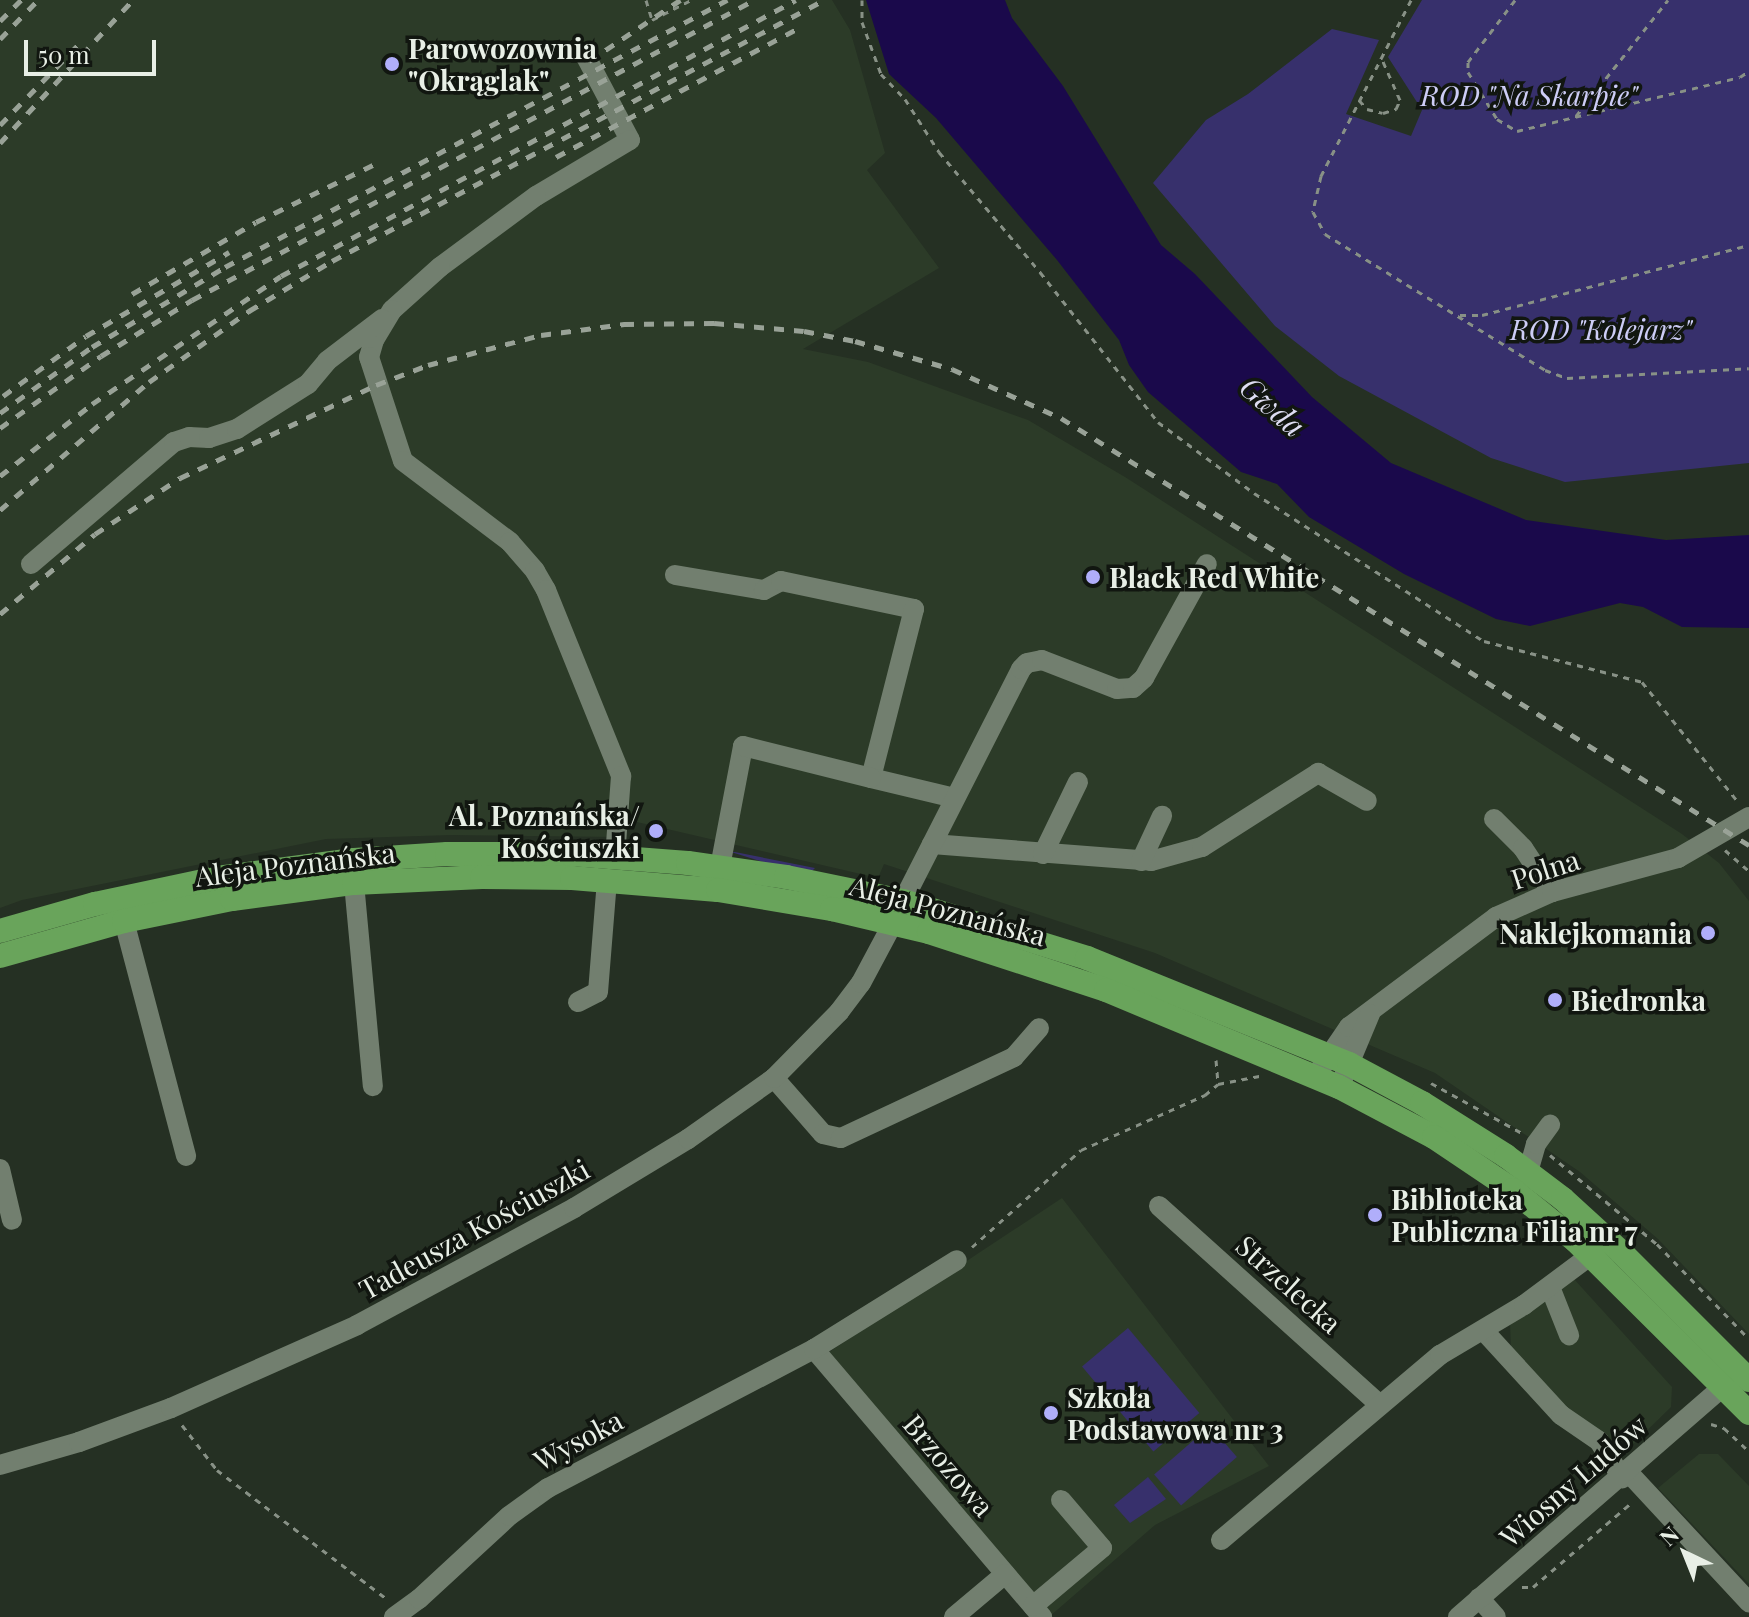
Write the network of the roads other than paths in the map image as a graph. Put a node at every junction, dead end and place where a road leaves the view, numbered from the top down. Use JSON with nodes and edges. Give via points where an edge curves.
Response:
{"nodes":[{"id":1,"x":585,"y":55,"type":"dead end"},
{"id":2,"x":389,"y":314,"type":"junction"},
{"id":3,"x":31,"y":564,"type":"dead end"},
{"id":4,"x":1207,"y":564,"type":"dead end"},
{"id":5,"x":675,"y":575,"type":"dead end"},
{"id":6,"x":871,"y":778,"type":"junction"},
{"id":7,"x":1078,"y":782,"type":"dead end"},
{"id":8,"x":955,"y":798,"type":"junction"},
{"id":9,"x":1367,"y":801,"type":"dead end"},
{"id":10,"x":1162,"y":816,"type":"dead end"},
{"id":11,"x":1748,"y":818,"type":"edge"},
{"id":12,"x":1494,"y":819,"type":"dead end"},
{"id":13,"x":932,"y":844,"type":"junction"},
{"id":14,"x":1043,"y":854,"type":"junction"},
{"id":15,"x":1141,"y":861,"type":"junction"},
{"id":16,"x":720,"y":867,"type":"junction"},
{"id":17,"x":611,"y":868,"type":"junction"},
{"id":18,"x":354,"y":883,"type":"junction"},
{"id":19,"x":1552,"y":892,"type":"junction"},
{"id":20,"x":898,"y":912,"type":"junction"},
{"id":21,"x":124,"y":921,"type":"junction"},
{"id":22,"x":0,"y":931,"type":"edge"},
{"id":23,"x":0,"y":956,"type":"edge"},
{"id":24,"x":578,"y":1002,"type":"dead end"},
{"id":25,"x":1039,"y":1028,"type":"dead end"},
{"id":26,"x":1333,"y":1071,"type":"junction"},
{"id":27,"x":774,"y":1078,"type":"junction"},
{"id":28,"x":373,"y":1086,"type":"dead end"},
{"id":29,"x":1550,"y":1125,"type":"dead end"},
{"id":30,"x":186,"y":1156,"type":"dead end"},
{"id":31,"x":0,"y":1169,"type":"edge"},
{"id":32,"x":1528,"y":1172,"type":"junction"},
{"id":33,"x":1159,"y":1206,"type":"dead end"},
{"id":34,"x":12,"y":1220,"type":"dead end"},
{"id":35,"x":1591,"y":1255,"type":"junction"},
{"id":36,"x":957,"y":1260,"type":"dead end"},
{"id":37,"x":1550,"y":1287,"type":"junction"},
{"id":38,"x":1483,"y":1330,"type":"junction"},
{"id":39,"x":1569,"y":1335,"type":"dead end"},
{"id":40,"x":814,"y":1349,"type":"junction"},
{"id":41,"x":1749,"y":1380,"type":"edge"},
{"id":42,"x":1723,"y":1387,"type":"junction"},
{"id":43,"x":1380,"y":1405,"type":"junction"},
{"id":44,"x":1749,"y":1413,"type":"edge"},
{"id":45,"x":0,"y":1465,"type":"edge"},
{"id":46,"x":1625,"y":1475,"type":"junction"},
{"id":47,"x":1061,"y":1500,"type":"dead end"},
{"id":48,"x":1221,"y":1540,"type":"dead end"},
{"id":49,"x":1005,"y":1574,"type":"junction"},
{"id":50,"x":1479,"y":1598,"type":"junction"},
{"id":51,"x":1749,"y":1602,"type":"edge"},
{"id":52,"x":1038,"y":1612,"type":"edge"},
{"id":53,"x":403,"y":1615,"type":"edge"},
{"id":54,"x":954,"y":1617,"type":"edge"},
{"id":55,"x":1458,"y":1617,"type":"edge"},
{"id":56,"x":1496,"y":1617,"type":"edge"}],
"edges":[{"from":1,"to":2,"type":"street","via":[[630,140],[478,236]]},
{"from":2,"to":3,"type":"street","via":[[327,361],[308,384],[237,429],[174,442]]},
{"from":2,"to":17,"type":"street","via":[[369,357],[400,456],[438,491],[510,542],[541,580],[621,776]]},
{"from":4,"to":8,"type":"street","name":"Tadeusza Kościuszki","via":[[1144,678],[1133,688],[1117,689],[1042,660],[1027,663]]},
{"from":5,"to":6,"type":"street","via":[[764,590],[781,581],[914,609]]},
{"from":6,"to":8,"type":"street"},
{"from":6,"to":16,"type":"street","via":[[743,746]]},
{"from":7,"to":14,"type":"street"},
{"from":8,"to":13,"type":"street","name":"Tadeusza Kościuszki"},
{"from":9,"to":15,"type":"street","via":[[1318,773],[1202,847]]},
{"from":10,"to":15,"type":"street"},
{"from":11,"to":19,"type":"street","name":"Polna","via":[[1678,858]]},
{"from":12,"to":19,"type":"street","via":[[1523,848]]},
{"from":13,"to":14,"type":"street"},
{"from":13,"to":20,"type":"street","name":"Tadeusza Kościuszki"},
{"from":14,"to":15,"type":"street"},
{"from":16,"to":17,"type":"main road","name":"Aleja Poznańska"},
{"from":16,"to":20,"type":"main road","name":"Aleja Poznańska","via":[[807,880]]},
{"from":17,"to":18,"type":"main road","name":"Aleja Poznańska"},
{"from":17,"to":20,"type":"main road","name":"Aleja Poznańska","via":[[743,894]]},
{"from":17,"to":22,"type":"main road","name":"Aleja Poznańska","via":[[447,854],[307,865],[172,887]]},
{"from":17,"to":24,"type":"street","via":[[598,992]]},
{"from":18,"to":21,"type":"main road","name":"Aleja Poznańska","via":[[243,897]]},
{"from":18,"to":28,"type":"street"},
{"from":19,"to":26,"type":"street","name":"Polna","via":[[1469,934],[1374,1007]]},
{"from":20,"to":26,"type":"main road","name":"Aleja Poznańska","via":[[1283,1063]]},
{"from":20,"to":26,"type":"main road","name":"Aleja Poznańska","via":[[1087,958]]},
{"from":20,"to":27,"type":"street","name":"Tadeusza Kościuszki","via":[[847,1004]]},
{"from":21,"to":23,"type":"main road","name":"Aleja Poznańska"},
{"from":21,"to":30,"type":"street"},
{"from":25,"to":27,"type":"street","via":[[1014,1057],[839,1138],[820,1132]]},
{"from":26,"to":32,"type":"main road","name":"Aleja Poznańska","via":[[1447,1118]]},
{"from":26,"to":35,"type":"main road","name":"Aleja Poznańska","via":[[1476,1164]]},
{"from":27,"to":45,"type":"street","name":"Tadeusza Kościuszki","via":[[688,1139],[357,1325],[171,1408]]},
{"from":29,"to":32,"type":"street","via":[[1536,1144]]},
{"from":31,"to":34,"type":"street"},
{"from":32,"to":41,"type":"main road","name":"Aleja Poznańska","via":[[1610,1241]]},
{"from":33,"to":43,"type":"street","name":"Strzelecka"},
{"from":35,"to":37,"type":"street"},
{"from":35,"to":42,"type":"main road","name":"Aleja Poznańska"},
{"from":36,"to":40,"type":"street","name":"Wysoka"},
{"from":37,"to":38,"type":"street"},
{"from":37,"to":39,"type":"street"},
{"from":38,"to":43,"type":"street","via":[[1440,1355]]},
{"from":38,"to":46,"type":"street","via":[[1599,1441]]},
{"from":40,"to":49,"type":"street","name":"Brzozowa"},
{"from":40,"to":53,"type":"street","name":"Wysoka","via":[[548,1488],[509,1516]]},
{"from":42,"to":44,"type":"main road","name":"Aleja Poznańska"},
{"from":42,"to":46,"type":"street","name":"Wiosny Ludów"},
{"from":43,"to":48,"type":"street"},
{"from":46,"to":50,"type":"street","name":"Wiosny Ludów"},
{"from":46,"to":51,"type":"street"},
{"from":47,"to":52,"type":"street","via":[[1102,1548]]},
{"from":49,"to":52,"type":"street","name":"Brzozowa"},
{"from":49,"to":54,"type":"street"},
{"from":50,"to":55,"type":"street","name":"Wiosny Ludów"},
{"from":50,"to":56,"type":"street"}]}
